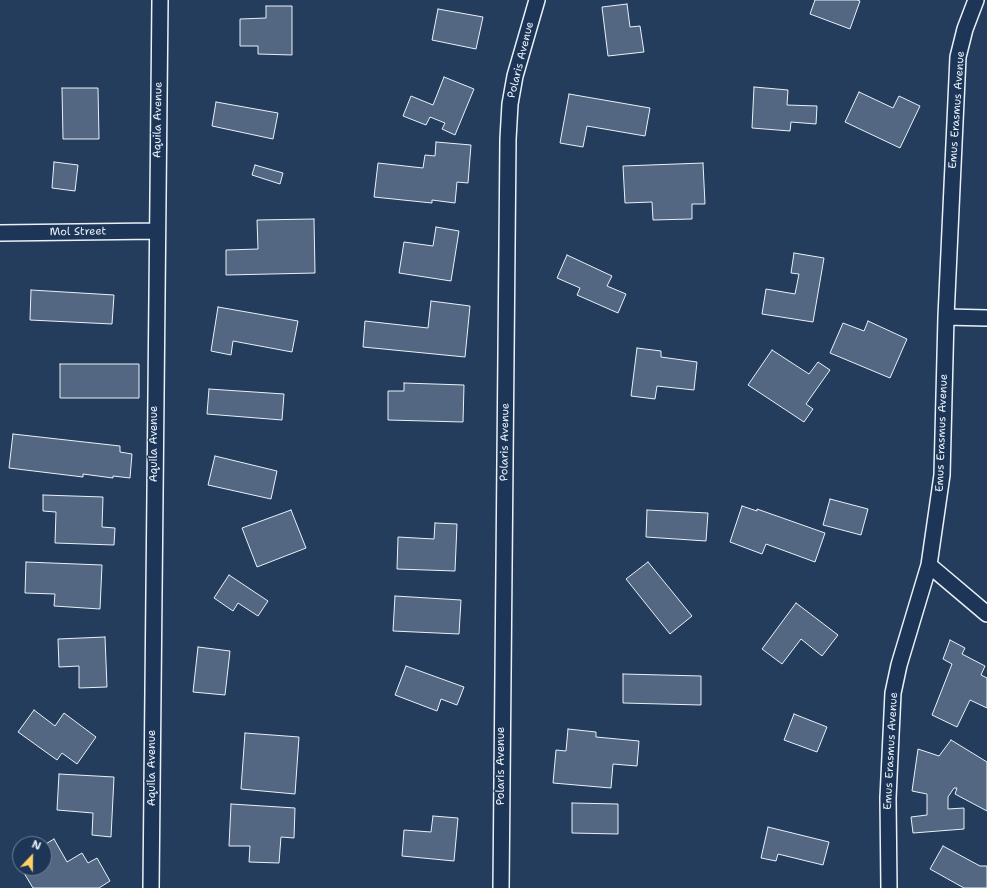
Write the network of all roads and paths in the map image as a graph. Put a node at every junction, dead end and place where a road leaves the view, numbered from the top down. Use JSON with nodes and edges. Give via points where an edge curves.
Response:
{"nodes":[{"id":1,"x":160,"y":0,"type":"edge"},
{"id":2,"x":537,"y":0,"type":"edge"},
{"id":3,"x":976,"y":0,"type":"edge"},
{"id":4,"x":156,"y":231,"type":"junction"},
{"id":5,"x":0,"y":233,"type":"edge"},
{"id":6,"x":946,"y":317,"type":"junction"},
{"id":7,"x":987,"y":318,"type":"edge"},
{"id":8,"x":929,"y":565,"type":"junction"},
{"id":9,"x":987,"y":614,"type":"edge"},
{"id":10,"x":151,"y":888,"type":"edge"},
{"id":11,"x":501,"y":888,"type":"edge"},
{"id":12,"x":889,"y":888,"type":"edge"}],
"edges":[{"from":1,"to":4,"type":"street","name":"Aquila Avenue"},
{"from":2,"to":11,"type":"street","name":"Polaris Avenue","via":[[515,76],[508,139]]},
{"from":3,"to":6,"type":"street","name":"Emus Erasmus Avenue","via":[[958,57]]},
{"from":4,"to":5,"type":"street","name":"Mol Street"},
{"from":4,"to":10,"type":"street","name":"Aquila Avenue"},
{"from":6,"to":7,"type":"street"},
{"from":6,"to":8,"type":"street","name":"Emus Erasmus Avenue","via":[[942,475]]},
{"from":8,"to":9,"type":"street"},
{"from":8,"to":12,"type":"street","name":"Emus Erasmus Avenue","via":[[899,664],[893,693],[888,798]]}]}
